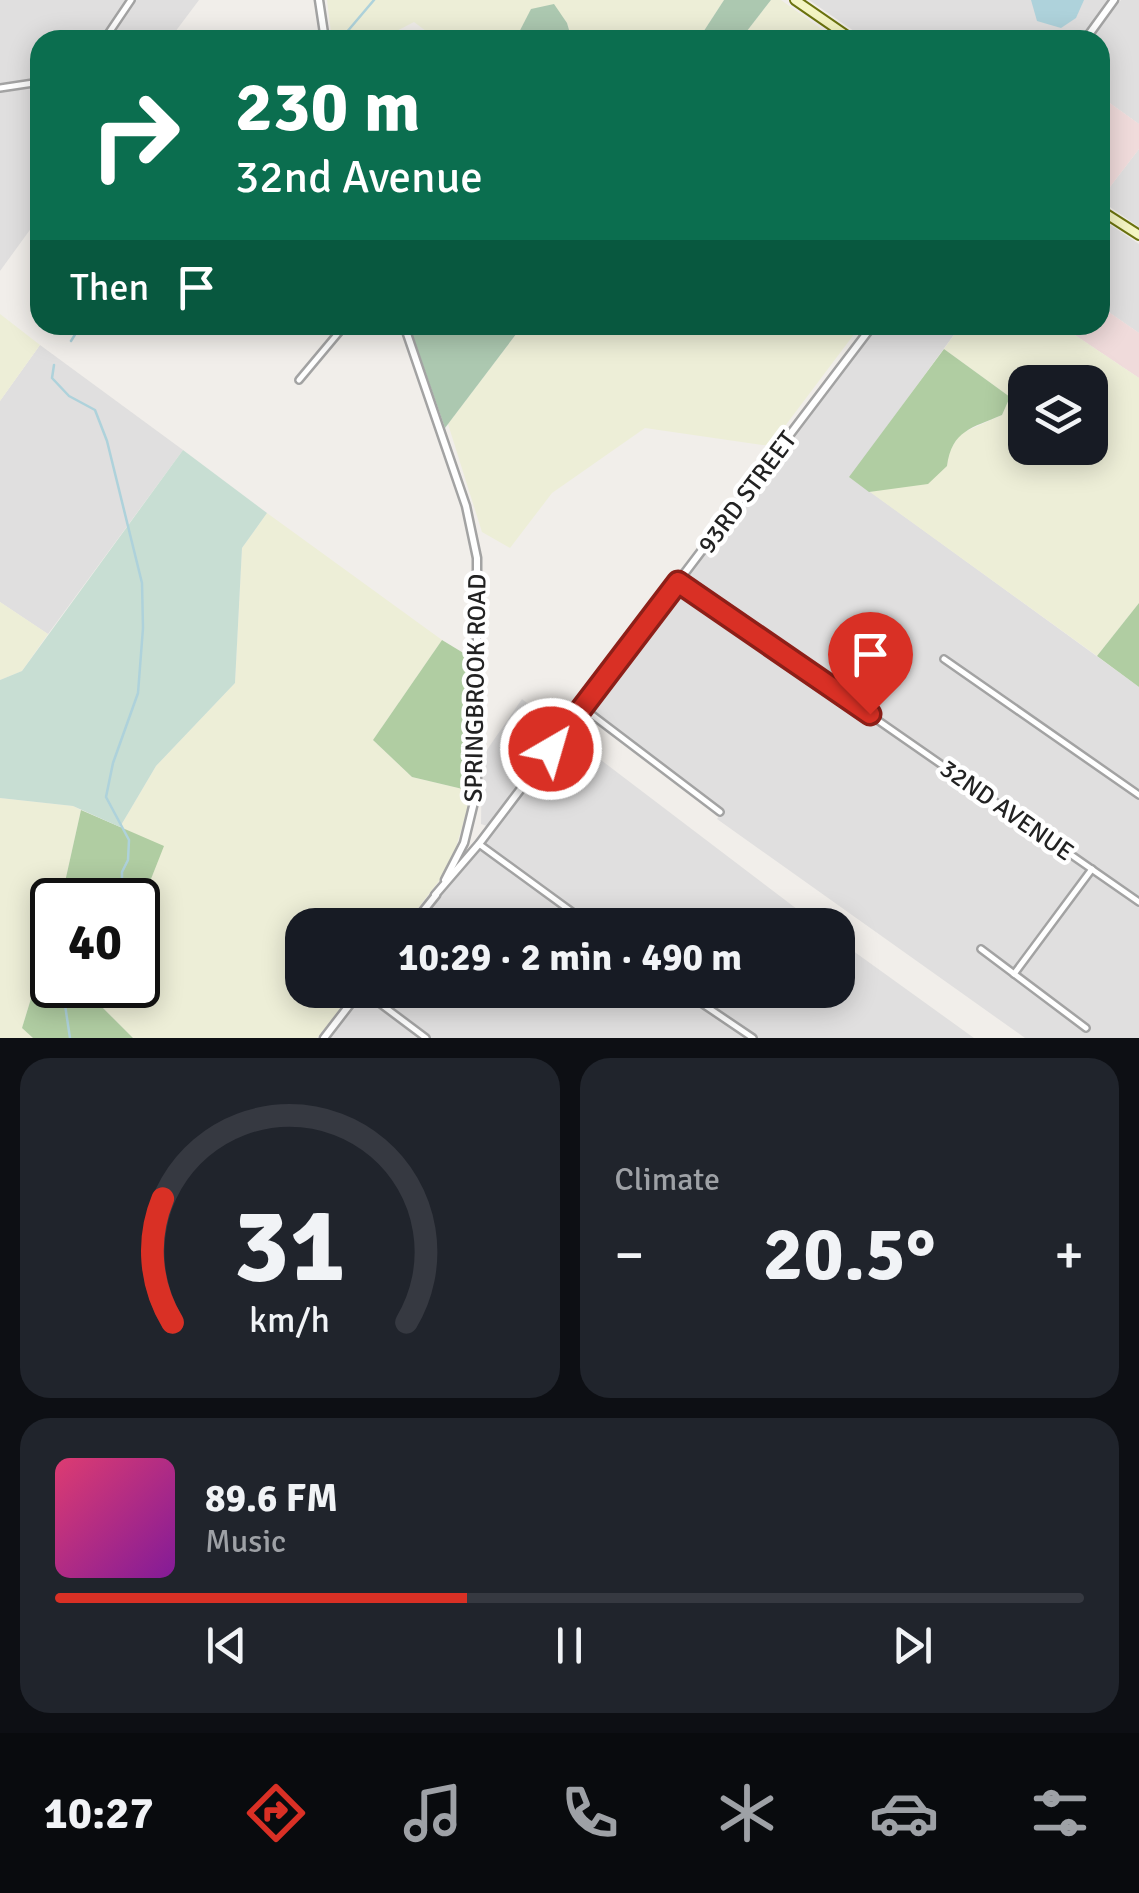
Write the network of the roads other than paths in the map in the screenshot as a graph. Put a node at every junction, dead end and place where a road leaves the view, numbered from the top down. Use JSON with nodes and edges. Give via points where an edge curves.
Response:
{"nodes":[{"id":1,"x":132,"y":0,"type":"edge"},
{"id":2,"x":319,"y":0,"type":"edge"},
{"id":3,"x":795,"y":0,"type":"edge"},
{"id":4,"x":1114,"y":0,"type":"edge"},
{"id":5,"x":111,"y":30,"type":"edge"},
{"id":6,"x":324,"y":30,"type":"edge"},
{"id":7,"x":838,"y":30,"type":"edge"},
{"id":8,"x":1092,"y":30,"type":"edge"},
{"id":9,"x":30,"y":84,"type":"edge"},
{"id":10,"x":0,"y":88,"type":"edge"},
{"id":11,"x":1110,"y":217,"type":"edge"},
{"id":12,"x":1139,"y":236,"type":"edge"},
{"id":13,"x":336,"y":335,"type":"edge"},
{"id":14,"x":407,"y":335,"type":"edge"},
{"id":15,"x":865,"y":335,"type":"edge"},
{"id":16,"x":299,"y":380,"type":"dead end"},
{"id":17,"x":678,"y":582,"type":"junction"},
{"id":18,"x":944,"y":660,"type":"dead end"},
{"id":19,"x":583,"y":708,"type":"junction"},
{"id":20,"x":1139,"y":795,"type":"edge"},
{"id":21,"x":720,"y":812,"type":"dead end"},
{"id":22,"x":468,"y":833,"type":"junction"},
{"id":23,"x":479,"y":844,"type":"junction"},
{"id":24,"x":1092,"y":869,"type":"junction"},
{"id":25,"x":436,"y":895,"type":"junction"},
{"id":26,"x":1139,"y":902,"type":"edge"},
{"id":27,"x":426,"y":908,"type":"edge"},
{"id":28,"x":567,"y":908,"type":"edge"},
{"id":29,"x":981,"y":948,"type":"dead end"},
{"id":30,"x":1014,"y":974,"type":"junction"},
{"id":31,"x":347,"y":1008,"type":"edge"},
{"id":32,"x":385,"y":1008,"type":"edge"},
{"id":33,"x":709,"y":1008,"type":"edge"},
{"id":34,"x":1086,"y":1028,"type":"dead end"},
{"id":35,"x":324,"y":1038,"type":"edge"},
{"id":36,"x":426,"y":1038,"type":"edge"},
{"id":37,"x":753,"y":1038,"type":"edge"}],
"edges":[{"from":1,"to":5,"type":"street"},
{"from":2,"to":6,"type":"street"},
{"from":3,"to":7,"type":"main road"},
{"from":4,"to":8,"type":"street"},
{"from":9,"to":10,"type":"street"},
{"from":11,"to":12,"type":"main road"},
{"from":13,"to":16,"type":"street"},
{"from":14,"to":22,"type":"street","name":"SPRINGBROOK ROAD","via":[[477,558],[478,774]]},
{"from":15,"to":17,"type":"street","name":"93RD STREET"},
{"from":17,"to":19,"type":"street","name":"93RD STREET"},
{"from":17,"to":24,"type":"street","name":"32ND AVENUE"},
{"from":18,"to":20,"type":"street"},
{"from":19,"to":21,"type":"street"},
{"from":19,"to":23,"type":"street","name":"93RD STREET"},
{"from":22,"to":23,"type":"street"},
{"from":22,"to":25,"type":"street","name":"SPRINGBROOK ROAD"},
{"from":23,"to":25,"type":"street","name":"93RD STREET"},
{"from":23,"to":28,"type":"street"},
{"from":24,"to":26,"type":"street","name":"32ND AVENUE"},
{"from":24,"to":30,"type":"street"},
{"from":25,"to":27,"type":"street","name":"SPRINGBROOK ROAD"},
{"from":29,"to":30,"type":"street"},
{"from":30,"to":34,"type":"street"},
{"from":31,"to":35,"type":"street"},
{"from":32,"to":36,"type":"street"},
{"from":33,"to":37,"type":"street"}]}
